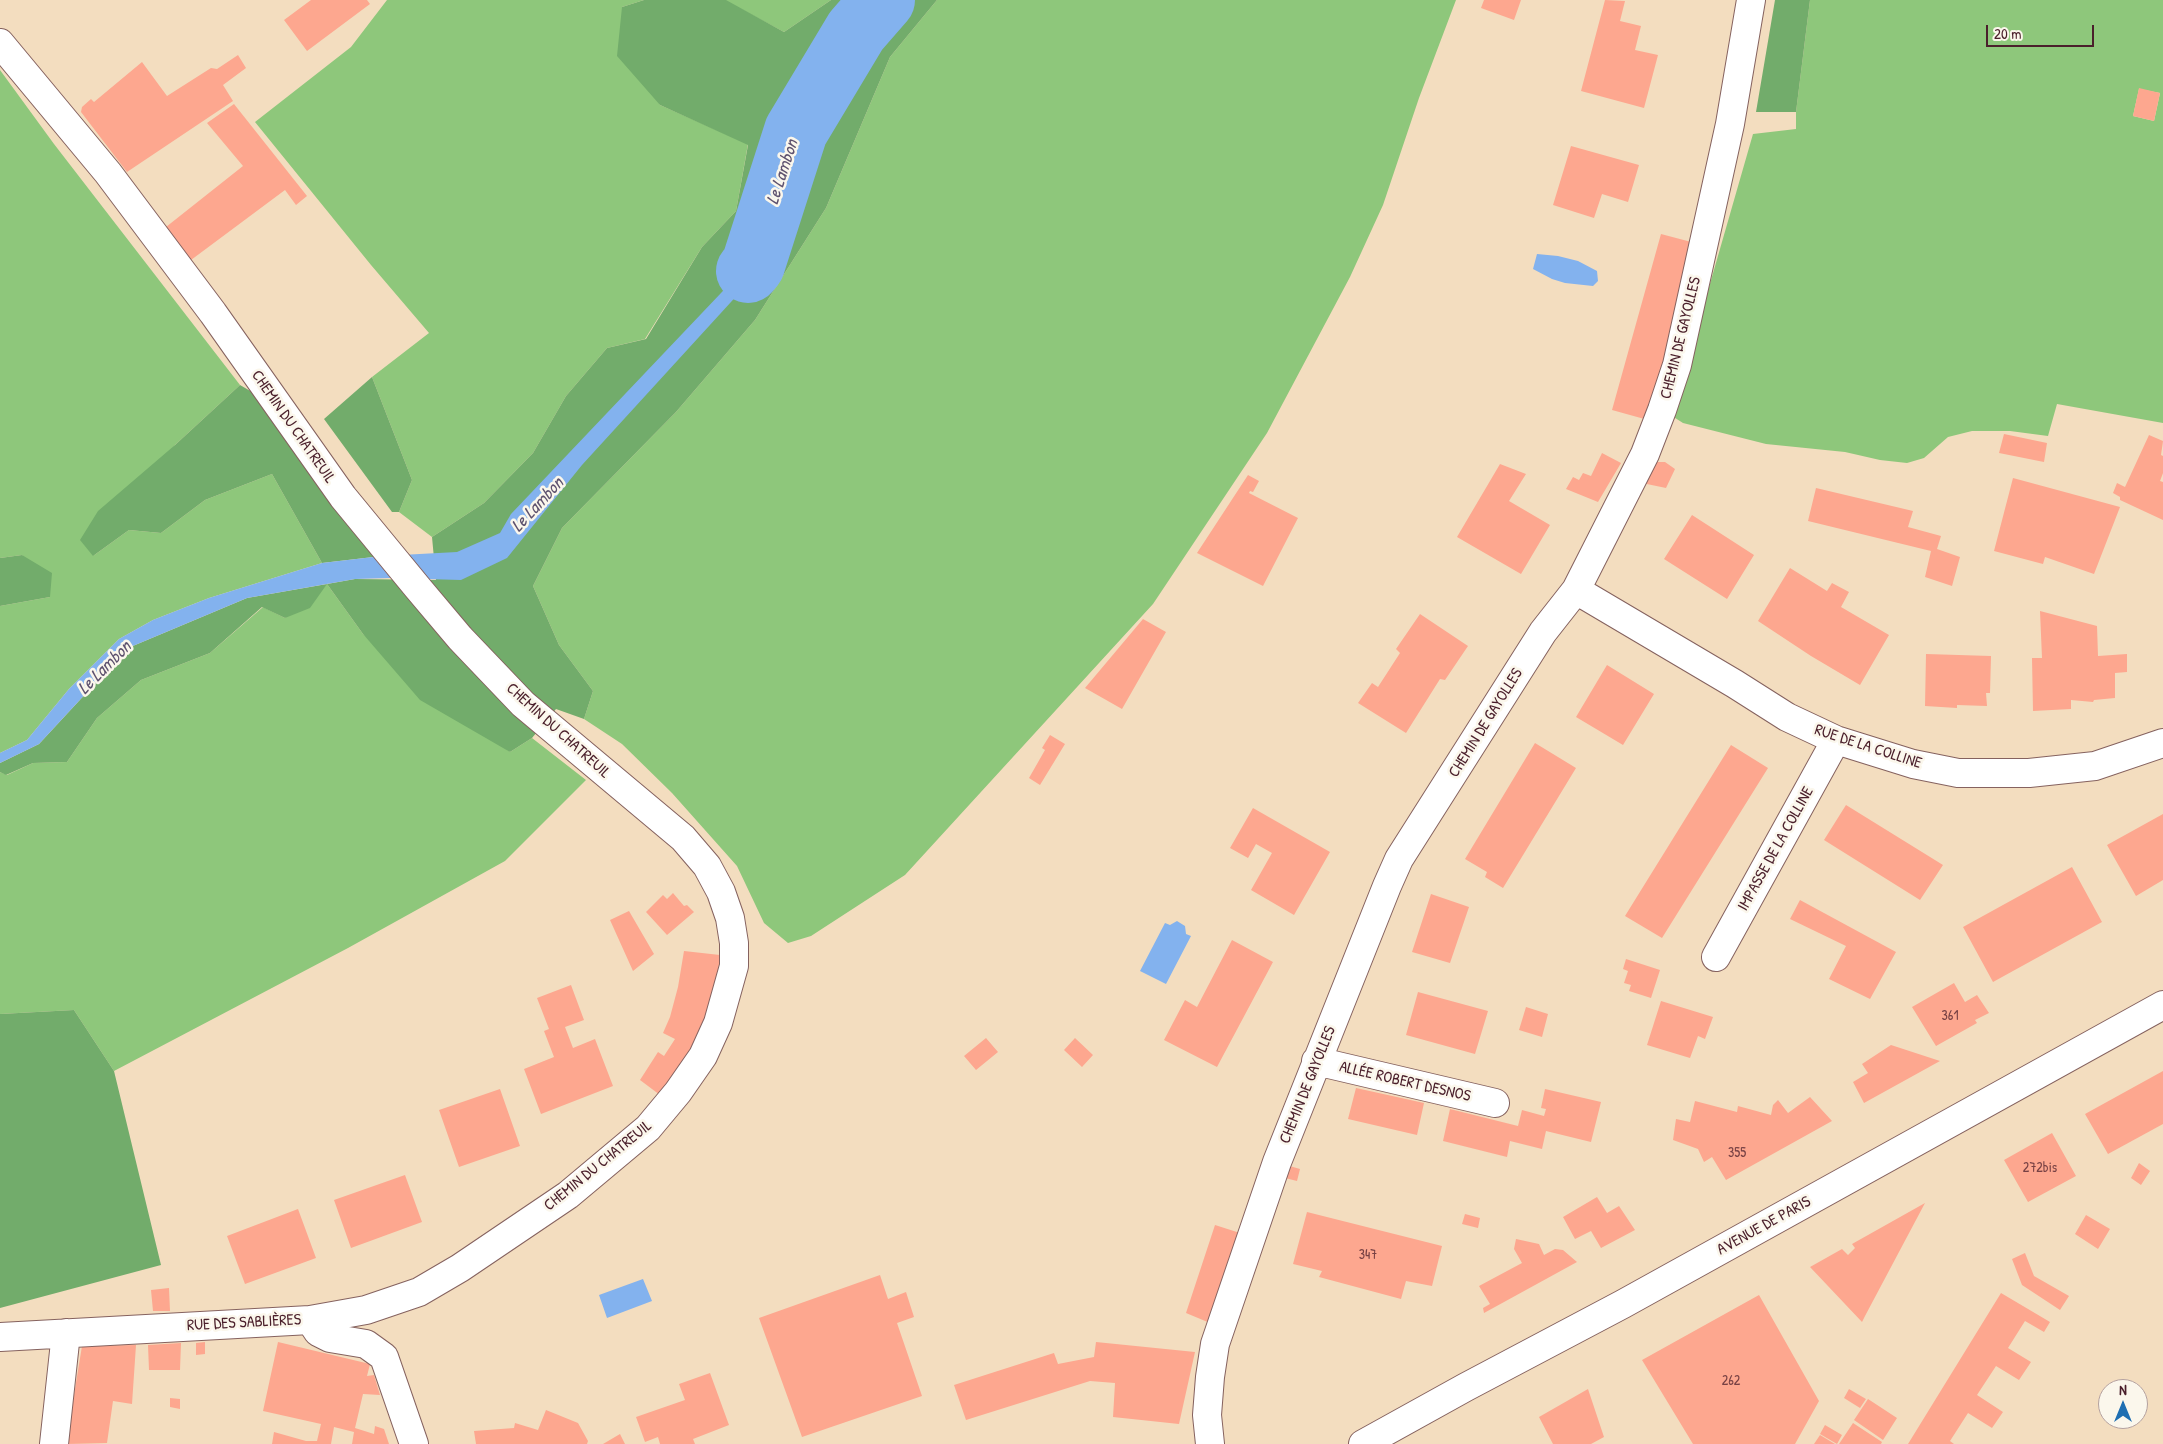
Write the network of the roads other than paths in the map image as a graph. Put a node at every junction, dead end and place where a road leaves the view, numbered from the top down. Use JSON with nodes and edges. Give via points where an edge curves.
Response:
{"nodes":[{"id":1,"x":1752,"y":0,"type":"edge"},
{"id":2,"x":0,"y":44,"type":"edge"},
{"id":3,"x":1576,"y":590,"type":"junction"},
{"id":4,"x":1836,"y":740,"type":"junction"},
{"id":5,"x":2163,"y":743,"type":"edge"},
{"id":6,"x":1716,"y":957,"type":"dead end"},
{"id":7,"x":2163,"y":1006,"type":"edge"},
{"id":8,"x":1316,"y":1062,"type":"junction"},
{"id":9,"x":1495,"y":1103,"type":"dead end"},
{"id":10,"x":310,"y":1320,"type":"junction"},
{"id":11,"x":66,"y":1333,"type":"junction"},
{"id":12,"x":0,"y":1337,"type":"edge"},
{"id":13,"x":54,"y":1444,"type":"edge"},
{"id":14,"x":414,"y":1444,"type":"edge"},
{"id":15,"x":1210,"y":1444,"type":"edge"},
{"id":16,"x":1363,"y":1444,"type":"edge"}],
"edges":[{"from":1,"to":3,"type":"street","name":"CHEMIN DE GAYOLLES","via":[[1730,124],[1677,365],[1645,454]]},
{"from":2,"to":10,"type":"street","name":"CHEMIN DU CHATREUIL","via":[[108,173],[213,313],[343,497],[418,588],[523,704],[683,838],[707,866],[730,918],[734,966],[718,1023],[703,1056],[648,1128],[568,1195],[499,1243],[419,1292],[366,1310]]},
{"from":3,"to":4,"type":"street","name":"RUE DE LA COLLINE","via":[[1787,717]]},
{"from":3,"to":8,"type":"street","name":"CHEMIN DE GAYOLLES","via":[[1543,632],[1399,859]]},
{"from":4,"to":5,"type":"street","name":"RUE DE LA COLLINE","via":[[1958,774],[2029,774],[2095,766]]},
{"from":4,"to":6,"type":"street","name":"IMPASSE DE LA COLLINE"},
{"from":7,"to":16,"type":"street","name":"AVENUE DE PARIS","via":[[1624,1304]]},
{"from":8,"to":9,"type":"street","name":"ALLÉE ROBERT DESNOS"},
{"from":8,"to":15,"type":"street","name":"CHEMIN DE GAYOLLES","via":[[1277,1162],[1215,1344],[1207,1415]]},
{"from":10,"to":11,"type":"street","name":"RUE DES SABLIÈRES"},
{"from":10,"to":14,"type":"street","name":"RUE DES SABLIÈRES","via":[[318,1332],[330,1338],[366,1344],[384,1357]]},
{"from":11,"to":12,"type":"street","name":"RUE DES SABLIÈRES"},
{"from":11,"to":13,"type":"street"}]}
